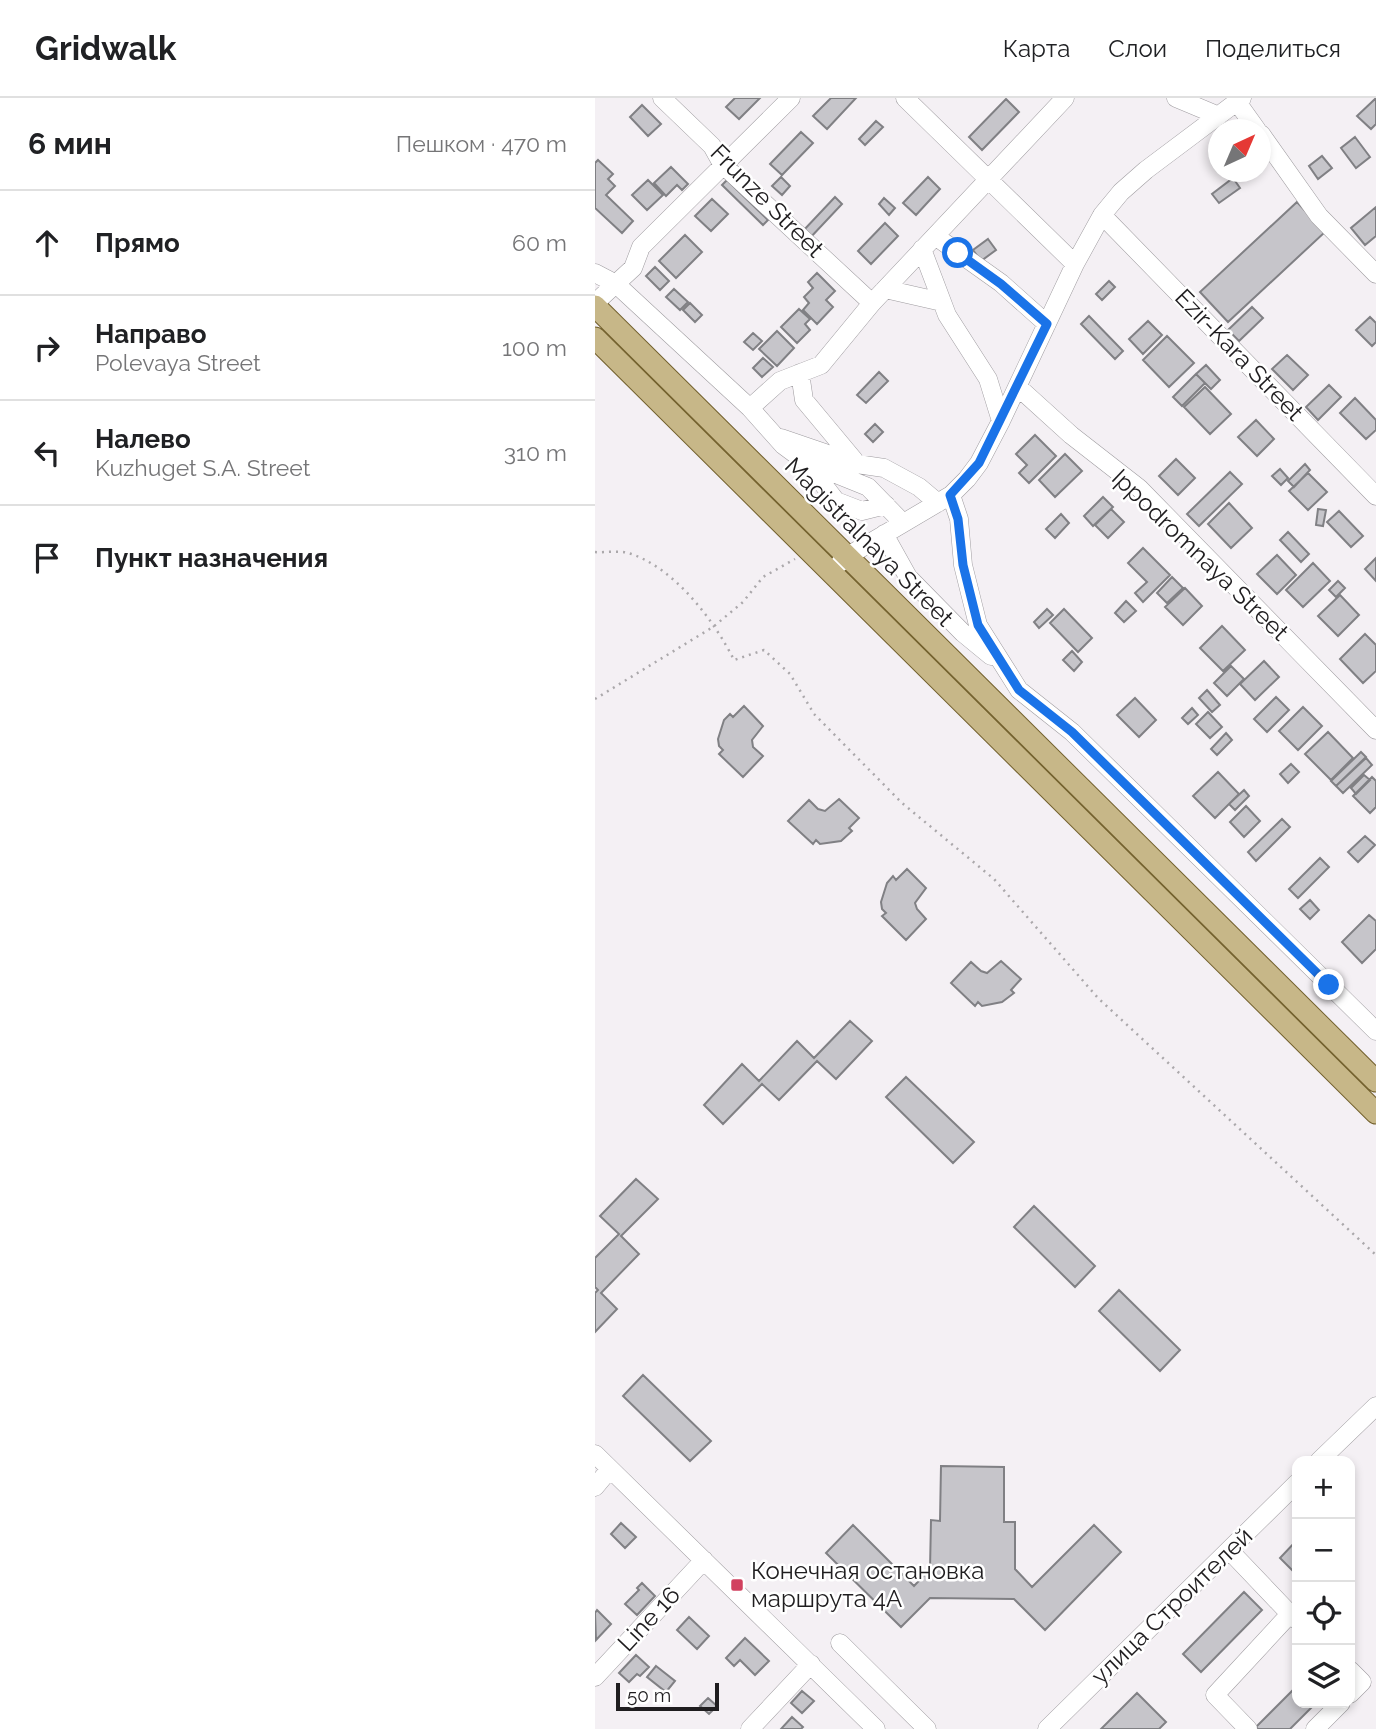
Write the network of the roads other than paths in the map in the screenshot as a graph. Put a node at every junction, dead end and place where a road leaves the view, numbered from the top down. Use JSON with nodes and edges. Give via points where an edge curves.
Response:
{"nodes":[{"id":1,"x":662,"y":98,"type":"edge"},
{"id":2,"x":791,"y":98,"type":"edge"},
{"id":3,"x":905,"y":98,"type":"edge"},
{"id":4,"x":1065,"y":98,"type":"edge"},
{"id":5,"x":1176,"y":98,"type":"edge"},
{"id":6,"x":1240,"y":100,"type":"edge"},
{"id":7,"x":1219,"y":116,"type":"junction"},
{"id":8,"x":1251,"y":119,"type":"edge"},
{"id":9,"x":1271,"y":148,"type":"edge"},
{"id":10,"x":722,"y":164,"type":"junction"},
{"id":11,"x":987,"y":180,"type":"junction"},
{"id":12,"x":1102,"y":215,"type":"junction"},
{"id":13,"x":928,"y":243,"type":"junction"},
{"id":14,"x":1075,"y":264,"type":"junction"},
{"id":15,"x":595,"y":273,"type":"edge"},
{"id":16,"x":1376,"y":274,"type":"edge"},
{"id":17,"x":616,"y":285,"type":"junction"},
{"id":18,"x":885,"y":289,"type":"junction"},
{"id":19,"x":942,"y":302,"type":"junction"},
{"id":20,"x":872,"y":303,"type":"junction"},
{"id":21,"x":595,"y":304,"type":"edge"},
{"id":22,"x":1047,"y":324,"type":"junction"},
{"id":23,"x":595,"y":338,"type":"edge"},
{"id":24,"x":800,"y":373,"type":"junction"},
{"id":25,"x":1018,"y":387,"type":"junction"},
{"id":26,"x":750,"y":408,"type":"junction"},
{"id":27,"x":1001,"y":421,"type":"junction"},
{"id":28,"x":775,"y":436,"type":"junction"},
{"id":29,"x":806,"y":462,"type":"junction"},
{"id":30,"x":857,"y":464,"type":"junction"},
{"id":31,"x":868,"y":486,"type":"junction"},
{"id":32,"x":1376,"y":496,"type":"edge"},
{"id":33,"x":944,"y":499,"type":"junction"},
{"id":34,"x":886,"y":505,"type":"junction"},
{"id":35,"x":903,"y":523,"type":"junction"},
{"id":36,"x":884,"y":534,"type":"junction"},
{"id":37,"x":846,"y":557,"type":"junction"},
{"id":38,"x":830,"y":573,"type":"junction"},
{"id":39,"x":1004,"y":667,"type":"junction"},
{"id":40,"x":1376,"y":730,"type":"edge"},
{"id":41,"x":1376,"y":1031,"type":"edge"},
{"id":42,"x":1376,"y":1081,"type":"edge"},
{"id":43,"x":1376,"y":1114,"type":"edge"},
{"id":44,"x":1376,"y":1406,"type":"edge"},
{"id":45,"x":595,"y":1454,"type":"edge"},
{"id":46,"x":1324,"y":1456,"type":"edge"},
{"id":47,"x":610,"y":1469,"type":"junction"},
{"id":48,"x":595,"y":1487,"type":"edge"},
{"id":49,"x":1292,"y":1488,"type":"edge"},
{"id":50,"x":1229,"y":1550,"type":"junction"},
{"id":51,"x":704,"y":1560,"type":"junction"},
{"id":52,"x":1292,"y":1615,"type":"edge"},
{"id":53,"x":1292,"y":1619,"type":"edge"},
{"id":54,"x":840,"y":1643,"type":"dead end"},
{"id":55,"x":811,"y":1664,"type":"junction"},
{"id":56,"x":1355,"y":1675,"type":"edge"},
{"id":57,"x":595,"y":1677,"type":"edge"},
{"id":58,"x":1355,"y":1689,"type":"edge"},
{"id":59,"x":1336,"y":1708,"type":"edge"},
{"id":60,"x":750,"y":1729,"type":"edge"},
{"id":61,"x":876,"y":1729,"type":"edge"},
{"id":62,"x":927,"y":1729,"type":"edge"},
{"id":63,"x":1047,"y":1729,"type":"edge"},
{"id":64,"x":1248,"y":1729,"type":"edge"},
{"id":65,"x":1315,"y":1729,"type":"edge"}],
"edges":[{"from":1,"to":10,"type":"street","name":"Frunze Street","via":[[712,146]]},
{"from":2,"to":10,"type":"street"},
{"from":3,"to":11,"type":"street"},
{"from":4,"to":11,"type":"street"},
{"from":5,"to":7,"type":"street"},
{"from":6,"to":7,"type":"street"},
{"from":6,"to":8,"type":"street"},
{"from":7,"to":12,"type":"street","via":[[1146,170]]},
{"from":9,"to":16,"type":"street","via":[[1319,216]]},
{"from":10,"to":17,"type":"street","via":[[641,247],[633,268]]},
{"from":10,"to":20,"type":"street","name":"Frunze Street"},
{"from":11,"to":13,"type":"street"},
{"from":11,"to":14,"type":"street"},
{"from":12,"to":14,"type":"street"},
{"from":12,"to":32,"type":"street","name":"Ezir-Kara Street"},
{"from":13,"to":18,"type":"street"},
{"from":13,"to":19,"type":"street"},
{"from":13,"to":22,"type":"street","via":[[1001,284]]},
{"from":14,"to":22,"type":"street"},
{"from":15,"to":17,"type":"street"},
{"from":17,"to":21,"type":"street"},
{"from":17,"to":26,"type":"street"},
{"from":18,"to":19,"type":"street"},
{"from":18,"to":20,"type":"street"},
{"from":19,"to":27,"type":"street","via":[[988,379]]},
{"from":20,"to":24,"type":"street","via":[[821,365]]},
{"from":21,"to":37,"type":"main road","name":"Magistralnaya Street"},
{"from":22,"to":25,"type":"street"},
{"from":23,"to":38,"type":"main road","name":"Magistralnaya Street"},
{"from":24,"to":26,"type":"street","via":[[780,381]]},
{"from":24,"to":30,"type":"street","via":[[804,400]]},
{"from":25,"to":27,"type":"street"},
{"from":25,"to":40,"type":"street","name":"Ippodromnaya Street","via":[[1139,488]]},
{"from":26,"to":28,"type":"street"},
{"from":27,"to":33,"type":"street","via":[[979,463]]},
{"from":28,"to":29,"type":"street"},
{"from":28,"to":30,"type":"street"},
{"from":29,"to":31,"type":"street"},
{"from":29,"to":34,"type":"street","via":[[837,501],[862,511]]},
{"from":30,"to":31,"type":"street"},
{"from":30,"to":33,"type":"street","via":[[884,468]]},
{"from":31,"to":34,"type":"street"},
{"from":33,"to":35,"type":"street"},
{"from":33,"to":39,"type":"street","via":[[958,519],[963,565],[978,625]]},
{"from":34,"to":35,"type":"street"},
{"from":35,"to":36,"type":"street"},
{"from":36,"to":37,"type":"street"},
{"from":36,"to":39,"type":"street","via":[[908,577]]},
{"from":37,"to":38,"type":"street"},
{"from":37,"to":42,"type":"main road","name":"Magistralnaya Street"},
{"from":38,"to":43,"type":"main road","name":"Magistralnaya Street"},
{"from":39,"to":41,"type":"street","via":[[1019,690],[1072,732]]},
{"from":44,"to":46,"type":"street"},
{"from":45,"to":47,"type":"street"},
{"from":47,"to":48,"type":"street"},
{"from":47,"to":51,"type":"street"},
{"from":49,"to":50,"type":"street","name":"улица Строителей"},
{"from":50,"to":52,"type":"street"},
{"from":50,"to":63,"type":"street","name":"улица Строителей"},
{"from":51,"to":55,"type":"street"},
{"from":51,"to":57,"type":"street","name":"Line 16"},
{"from":53,"to":64,"type":"street","via":[[1215,1695]]},
{"from":54,"to":62,"type":"street"},
{"from":55,"to":60,"type":"street"},
{"from":55,"to":61,"type":"street"},
{"from":56,"to":58,"type":"street","via":[[1362,1682]]},
{"from":59,"to":65,"type":"street"}]}
